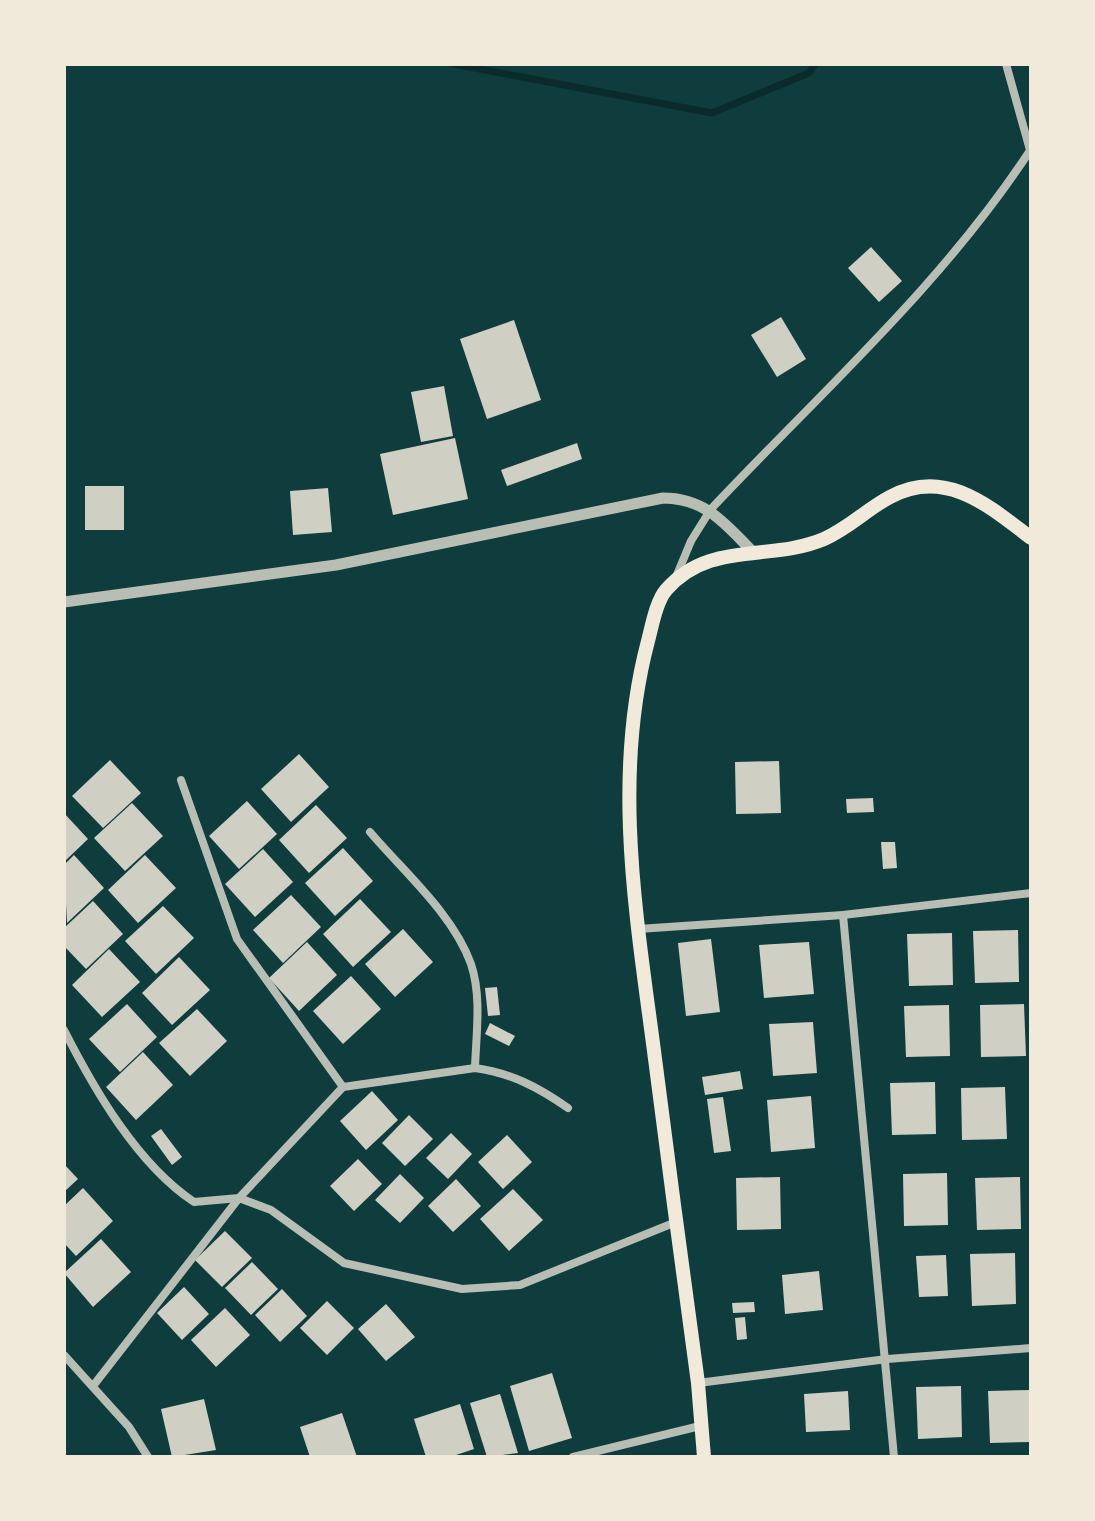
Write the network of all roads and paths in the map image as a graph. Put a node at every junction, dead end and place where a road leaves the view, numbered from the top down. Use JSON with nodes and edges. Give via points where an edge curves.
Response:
{"nodes":[{"id":1,"x":1006,"y":64,"type":"edge"},
{"id":2,"x":1031,"y":149,"type":"edge"},
{"id":3,"x":711,"y":509,"type":"junction"},
{"id":4,"x":1031,"y":538,"type":"edge"},
{"id":5,"x":753,"y":552,"type":"junction"},
{"id":6,"x":674,"y":581,"type":"junction"},
{"id":7,"x":64,"y":602,"type":"edge"},
{"id":8,"x":181,"y":780,"type":"dead end"},
{"id":9,"x":370,"y":832,"type":"dead end"},
{"id":10,"x":1031,"y":893,"type":"edge"},
{"id":11,"x":843,"y":915,"type":"junction"},
{"id":12,"x":638,"y":929,"type":"junction"},
{"id":13,"x":64,"y":1030,"type":"edge"},
{"id":14,"x":475,"y":1068,"type":"junction"},
{"id":15,"x":343,"y":1087,"type":"junction"},
{"id":16,"x":568,"y":1108,"type":"dead end"},
{"id":17,"x":239,"y":1198,"type":"junction"},
{"id":18,"x":676,"y":1222,"type":"junction"},
{"id":19,"x":1031,"y":1348,"type":"edge"},
{"id":20,"x":64,"y":1355,"type":"edge"},
{"id":21,"x":887,"y":1359,"type":"junction"},
{"id":22,"x":698,"y":1383,"type":"junction"},
{"id":23,"x":93,"y":1386,"type":"junction"},
{"id":24,"x":700,"y":1426,"type":"junction"},
{"id":25,"x":148,"y":1457,"type":"edge"},
{"id":26,"x":573,"y":1457,"type":"edge"},
{"id":27,"x":704,"y":1457,"type":"edge"},
{"id":28,"x":894,"y":1457,"type":"edge"}],
"edges":[{"from":1,"to":2,"type":"street"},
{"from":2,"to":3,"type":"street","via":[[949,257]]},
{"from":3,"to":5,"type":"street"},
{"from":3,"to":6,"type":"street"},
{"from":3,"to":7,"type":"street","via":[[663,498],[336,565]]},
{"from":4,"to":5,"type":"main road","via":[[968,493],[922,486],[889,497],[819,541]]},
{"from":5,"to":6,"type":"main road","via":[[719,556]]},
{"from":6,"to":12,"type":"main road","via":[[663,593],[652,627],[631,734],[628,812]]},
{"from":8,"to":15,"type":"street","via":[[237,939]]},
{"from":9,"to":14,"type":"street","via":[[462,943],[472,967],[478,1011]]},
{"from":10,"to":11,"type":"street"},
{"from":11,"to":12,"type":"street"},
{"from":11,"to":21,"type":"street"},
{"from":12,"to":18,"type":"main road"},
{"from":13,"to":17,"type":"street","via":[[118,1123],[172,1185],[194,1202]]},
{"from":14,"to":15,"type":"street"},
{"from":14,"to":16,"type":"street","via":[[533,1084]]},
{"from":15,"to":17,"type":"street"},
{"from":17,"to":18,"type":"street","via":[[271,1210],[344,1263],[462,1289],[520,1285]]},
{"from":17,"to":23,"type":"street"},
{"from":18,"to":22,"type":"main road"},
{"from":19,"to":21,"type":"street"},
{"from":20,"to":23,"type":"street"},
{"from":21,"to":22,"type":"street"},
{"from":21,"to":28,"type":"street"},
{"from":22,"to":24,"type":"main road"},
{"from":23,"to":25,"type":"street"},
{"from":24,"to":26,"type":"street"},
{"from":24,"to":27,"type":"main road"}]}
